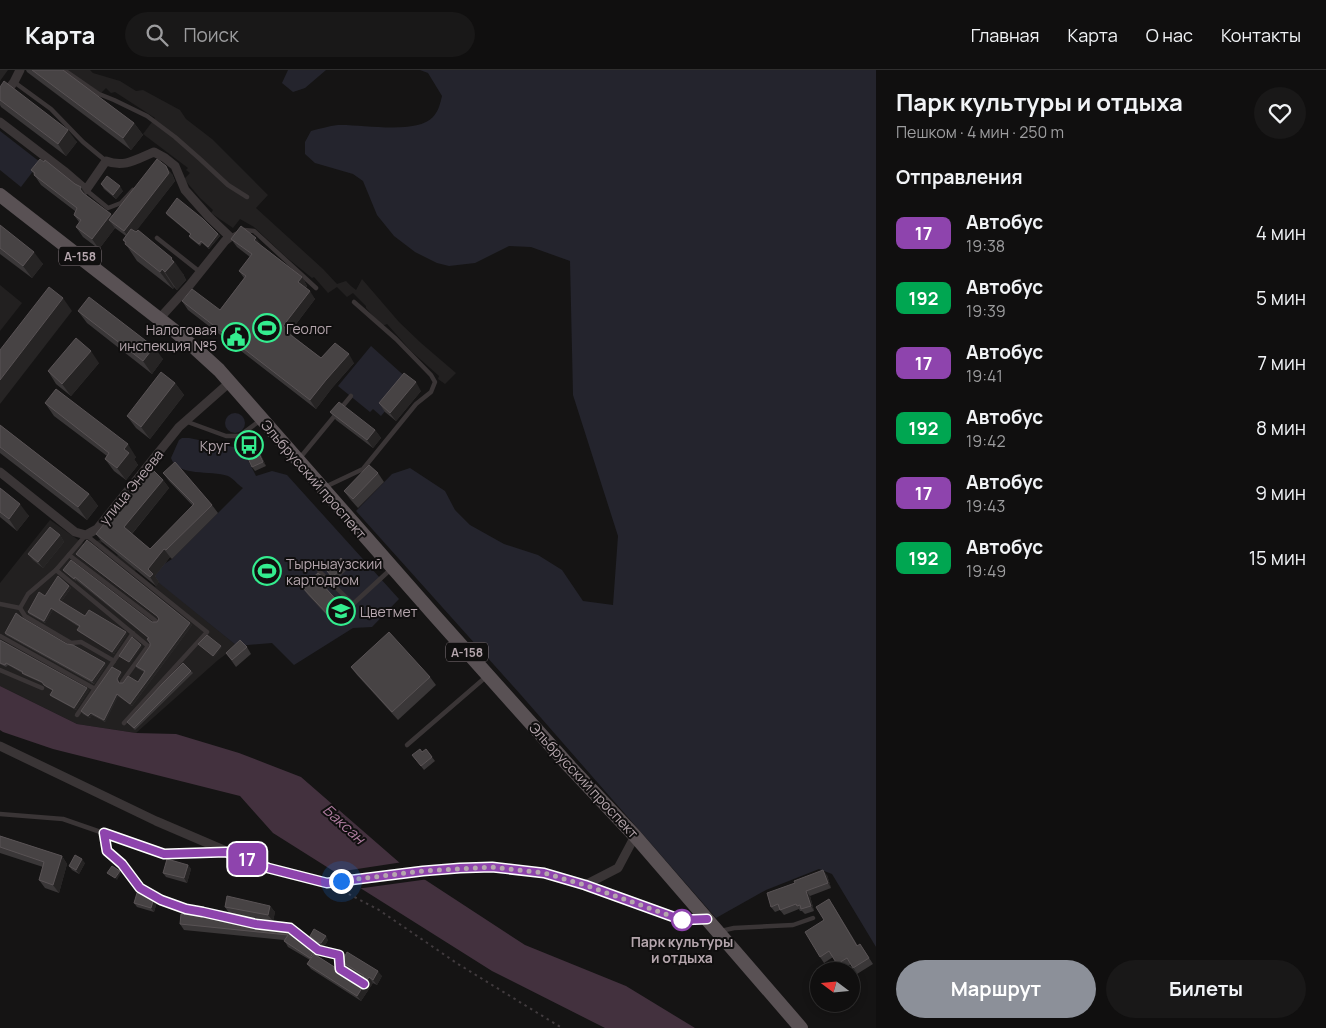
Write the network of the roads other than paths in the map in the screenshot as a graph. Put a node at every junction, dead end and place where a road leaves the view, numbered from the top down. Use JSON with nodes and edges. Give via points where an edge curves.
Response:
{"nodes":[{"id":1,"x":20,"y":70,"type":"edge"},
{"id":2,"x":64,"y":70,"type":"edge"},
{"id":3,"x":14,"y":82,"type":"junction"},
{"id":4,"x":0,"y":100,"type":"edge"},
{"id":5,"x":0,"y":122,"type":"edge"},
{"id":6,"x":106,"y":161,"type":"junction"},
{"id":7,"x":140,"y":183,"type":"edge"},
{"id":8,"x":86,"y":190,"type":"junction"},
{"id":9,"x":0,"y":194,"type":"edge"},
{"id":10,"x":246,"y":197,"type":"dead end"},
{"id":11,"x":230,"y":237,"type":"junction"},
{"id":12,"x":157,"y":238,"type":"dead end"},
{"id":13,"x":200,"y":272,"type":"junction"},
{"id":14,"x":316,"y":288,"type":"dead end"},
{"id":15,"x":354,"y":302,"type":"dead end"},
{"id":16,"x":159,"y":319,"type":"junction"},
{"id":17,"x":230,"y":382,"type":"junction"},
{"id":18,"x":351,"y":396,"type":"dead end"},
{"id":19,"x":262,"y":420,"type":"junction"},
{"id":20,"x":185,"y":421,"type":"junction"},
{"id":21,"x":298,"y":461,"type":"junction"},
{"id":22,"x":0,"y":472,"type":"edge"},
{"id":23,"x":321,"y":488,"type":"junction"},
{"id":24,"x":86,"y":535,"type":"junction"},
{"id":25,"x":69,"y":555,"type":"junction"},
{"id":26,"x":392,"y":568,"type":"junction"},
{"id":27,"x":56,"y":570,"type":"junction"},
{"id":28,"x":319,"y":571,"type":"edge"},
{"id":29,"x":0,"y":604,"type":"edge"},
{"id":30,"x":20,"y":608,"type":"junction"},
{"id":31,"x":156,"y":621,"type":"edge"},
{"id":32,"x":133,"y":633,"type":"junction"},
{"id":33,"x":0,"y":636,"type":"edge"},
{"id":34,"x":114,"y":662,"type":"junction"},
{"id":35,"x":0,"y":670,"type":"edge"},
{"id":36,"x":488,"y":675,"type":"junction"},
{"id":37,"x":122,"y":682,"type":"edge"},
{"id":38,"x":42,"y":688,"type":"edge"},
{"id":39,"x":95,"y":689,"type":"junction"},
{"id":40,"x":77,"y":715,"type":"dead end"},
{"id":41,"x":124,"y":722,"type":"dead end"},
{"id":42,"x":407,"y":745,"type":"dead end"},
{"id":43,"x":0,"y":746,"type":"edge"},
{"id":44,"x":0,"y":814,"type":"edge"},
{"id":45,"x":104,"y":833,"type":"junction"},
{"id":46,"x":635,"y":836,"type":"junction"},
{"id":47,"x":226,"y":852,"type":"junction"},
{"id":48,"x":585,"y":885,"type":"junction"},
{"id":49,"x":230,"y":918,"type":"edge"},
{"id":50,"x":813,"y":918,"type":"dead end"},
{"id":51,"x":707,"y":919,"type":"junction"},
{"id":52,"x":273,"y":926,"type":"edge"},
{"id":53,"x":717,"y":932,"type":"junction"},
{"id":54,"x":364,"y":984,"type":"edge"},
{"id":55,"x":801,"y":1028,"type":"edge"}],
"edges":[{"from":1,"to":3,"type":"street"},
{"from":2,"to":10,"type":"lane","via":[[99,94],[147,116]]},
{"from":3,"to":4,"type":"street"},
{"from":3,"to":6,"type":"lane","via":[[51,109]]},
{"from":5,"to":8,"type":"street"},
{"from":6,"to":8,"type":"street"},
{"from":6,"to":11,"type":"street","via":[[115,164],[132,162],[154,152],[164,158],[175,166],[191,197]]},
{"from":7,"to":8,"type":"lane","via":[[121,203],[108,208]]},
{"from":9,"to":16,"type":"main road","name":"Эльбрусский проспект","number":"А-158"},
{"from":11,"to":13,"type":"street"},
{"from":11,"to":14,"type":"lane","via":[[244,230],[254,231]]},
{"from":12,"to":13,"type":"lane"},
{"from":13,"to":16,"type":"street"},
{"from":15,"to":23,"type":"lane","via":[[432,375],[434,382],[431,392],[416,404],[363,469]]},
{"from":16,"to":17,"type":"main road","name":"Эльбрусский проспект","number":"А-158"},
{"from":17,"to":19,"type":"main road","name":"Эльбрусский проспект","number":"А-158"},
{"from":17,"to":20,"type":"street","name":"улица Энеева"},
{"from":18,"to":21,"type":"lane"},
{"from":19,"to":20,"type":"lane","via":[[239,436],[226,436]]},
{"from":19,"to":21,"type":"main road","name":"Эльбрусский проспект","number":"А-158"},
{"from":20,"to":24,"type":"street","name":"улица Энеева","via":[[97,529]]},
{"from":21,"to":23,"type":"main road","name":"Эльбрусский проспект","number":"А-158"},
{"from":22,"to":24,"type":"street","name":"улица Энеева","via":[[75,532]]},
{"from":23,"to":26,"type":"main road","name":"Эльбрусский проспект","number":"А-158"},
{"from":24,"to":25,"type":"lane"},
{"from":24,"to":41,"type":"lane","via":[[207,632]]},
{"from":25,"to":27,"type":"lane"},
{"from":25,"to":31,"type":"lane"},
{"from":26,"to":28,"type":"lane","via":[[353,604]]},
{"from":26,"to":36,"type":"main road","name":"Эльбрусский проспект","number":"А-158"},
{"from":27,"to":30,"type":"lane","via":[[28,594]]},
{"from":27,"to":32,"type":"lane"},
{"from":29,"to":30,"type":"lane"},
{"from":30,"to":34,"type":"lane","via":[[25,616],[71,643],[81,642]]},
{"from":32,"to":34,"type":"lane"},
{"from":32,"to":37,"type":"lane","via":[[148,646]]},
{"from":33,"to":39,"type":"lane"},
{"from":34,"to":39,"type":"lane"},
{"from":35,"to":38,"type":"lane"},
{"from":36,"to":42,"type":"lane"},
{"from":36,"to":46,"type":"main road","name":"Эльбрусский проспект","number":"А-158"},
{"from":39,"to":40,"type":"lane"},
{"from":43,"to":47,"type":"street"},
{"from":44,"to":45,"type":"lane","via":[[63,819]]},
{"from":45,"to":47,"type":"lane","via":[[164,854]]},
{"from":45,"to":49,"type":"lane","via":[[107,851],[122,864],[140,888],[186,909]]},
{"from":46,"to":48,"type":"street","via":[[618,868]]},
{"from":46,"to":51,"type":"main road","name":"Эльбрусский проспект","number":"А-158"},
{"from":47,"to":48,"type":"street","via":[[268,868],[327,883],[423,871],[492,867],[544,873]]},
{"from":48,"to":51,"type":"street","via":[[682,920]]},
{"from":50,"to":53,"type":"lane","via":[[793,925]]},
{"from":51,"to":53,"type":"main road","name":"Эльбрусский проспект","number":"А-158"},
{"from":52,"to":54,"type":"lane","via":[[290,928],[318,950],[339,955],[340,969]]},
{"from":53,"to":55,"type":"main road","name":"Эльбрусский проспект","number":"А-158"}]}
